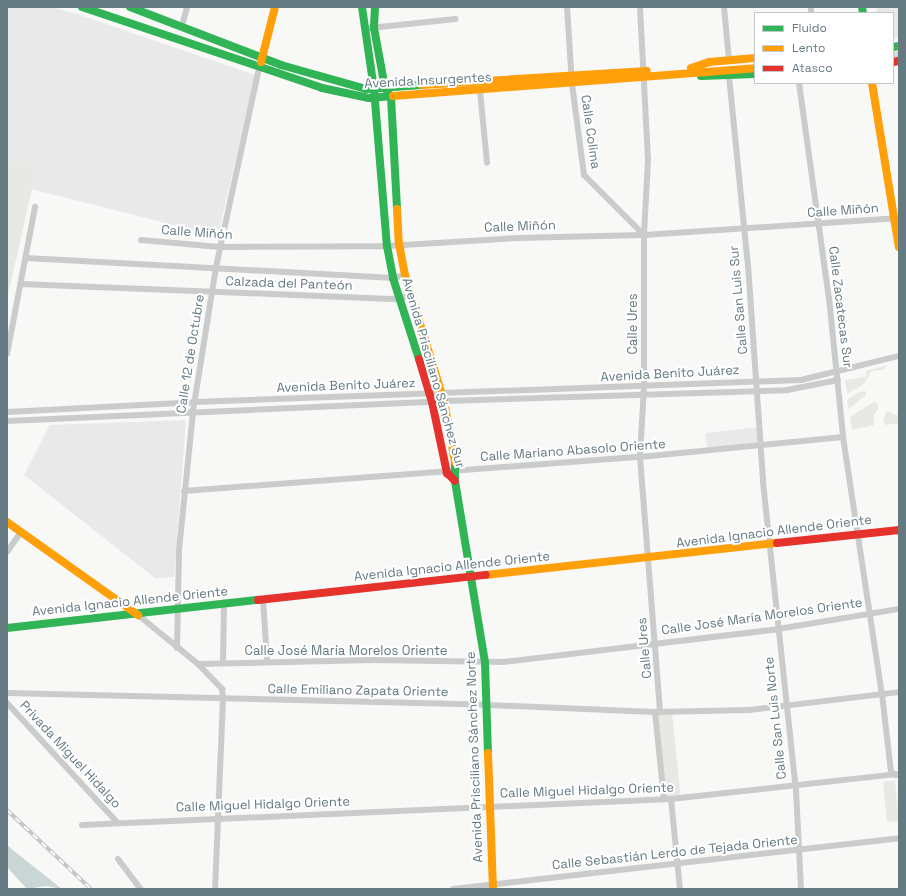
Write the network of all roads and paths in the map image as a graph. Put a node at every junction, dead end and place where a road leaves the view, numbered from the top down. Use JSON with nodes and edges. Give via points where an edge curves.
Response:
{"nodes":[{"id":1,"x":82,"y":7,"type":"edge"},
{"id":2,"x":130,"y":7,"type":"edge"},
{"id":3,"x":187,"y":7,"type":"edge"},
{"id":4,"x":275,"y":7,"type":"edge"},
{"id":5,"x":362,"y":7,"type":"edge"},
{"id":6,"x":375,"y":7,"type":"edge"},
{"id":7,"x":567,"y":7,"type":"edge"},
{"id":8,"x":640,"y":7,"type":"edge"},
{"id":9,"x":724,"y":7,"type":"edge"},
{"id":10,"x":456,"y":19,"type":"dead end"},
{"id":11,"x":182,"y":26,"type":"junction"},
{"id":12,"x":374,"y":28,"type":"junction"},
{"id":13,"x":364,"y":30,"type":"junction"},
{"id":14,"x":262,"y":57,"type":"junction"},
{"id":15,"x":754,"y":58,"type":"edge"},
{"id":16,"x":729,"y":60,"type":"junction"},
{"id":17,"x":754,"y":62,"type":"edge"},
{"id":18,"x":259,"y":68,"type":"junction"},
{"id":19,"x":754,"y":68,"type":"edge"},
{"id":20,"x":691,"y":71,"type":"junction"},
{"id":21,"x":645,"y":74,"type":"junction"},
{"id":22,"x":754,"y":74,"type":"edge"},
{"id":23,"x":571,"y":75,"type":"junction"},
{"id":24,"x":729,"y":76,"type":"junction"},
{"id":25,"x":572,"y":84,"type":"junction"},
{"id":26,"x":800,"y":84,"type":"edge"},
{"id":27,"x":872,"y":84,"type":"edge"},
{"id":28,"x":385,"y":88,"type":"junction"},
{"id":29,"x":374,"y":89,"type":"junction"},
{"id":30,"x":480,"y":91,"type":"junction"},
{"id":31,"x":391,"y":97,"type":"junction"},
{"id":32,"x":375,"y":98,"type":"junction"},
{"id":33,"x":487,"y":163,"type":"dead end"},
{"id":34,"x":34,"y":207,"type":"dead end"},
{"id":35,"x":897,"y":218,"type":"edge"},
{"id":36,"x":818,"y":224,"type":"junction"},
{"id":37,"x":743,"y":227,"type":"junction"},
{"id":38,"x":644,"y":235,"type":"junction"},
{"id":39,"x":142,"y":240,"type":"dead end"},
{"id":40,"x":399,"y":244,"type":"junction"},
{"id":41,"x":387,"y":246,"type":"junction"},
{"id":42,"x":220,"y":247,"type":"junction"},
{"id":43,"x":899,"y":247,"type":"edge"},
{"id":44,"x":26,"y":258,"type":"junction"},
{"id":45,"x":216,"y":267,"type":"junction"},
{"id":46,"x":405,"y":275,"type":"junction"},
{"id":47,"x":393,"y":278,"type":"junction"},
{"id":48,"x":21,"y":284,"type":"junction"},
{"id":49,"x":212,"y":293,"type":"junction"},
{"id":50,"x":412,"y":295,"type":"junction"},
{"id":51,"x":400,"y":299,"type":"junction"},
{"id":52,"x":8,"y":346,"type":"edge"},
{"id":53,"x":7,"y":354,"type":"edge"},
{"id":54,"x":899,"y":356,"type":"edge"},
{"id":55,"x":838,"y":373,"type":"junction"},
{"id":56,"x":838,"y":380,"type":"junction"},
{"id":57,"x":757,"y":381,"type":"junction"},
{"id":58,"x":826,"y":383,"type":"junction"},
{"id":59,"x":644,"y":387,"type":"junction"},
{"id":60,"x":758,"y":390,"type":"junction"},
{"id":61,"x":442,"y":392,"type":"junction"},
{"id":62,"x":643,"y":395,"type":"junction"},
{"id":63,"x":431,"y":398,"type":"junction"},
{"id":64,"x":444,"y":401,"type":"junction"},
{"id":65,"x":195,"y":402,"type":"junction"},
{"id":66,"x":193,"y":411,"type":"junction"},
{"id":67,"x":7,"y":412,"type":"edge"},
{"id":68,"x":7,"y":421,"type":"edge"},
{"id":69,"x":844,"y":437,"type":"junction"},
{"id":70,"x":761,"y":447,"type":"junction"},
{"id":71,"x":640,"y":457,"type":"junction"},
{"id":72,"x":457,"y":470,"type":"junction"},
{"id":73,"x":447,"y":473,"type":"junction"},
{"id":74,"x":455,"y":481,"type":"junction"},
{"id":75,"x":184,"y":491,"type":"junction"},
{"id":76,"x":7,"y":522,"type":"edge"},
{"id":77,"x":899,"y":530,"type":"edge"},
{"id":78,"x":21,"y":532,"type":"junction"},
{"id":79,"x":858,"y":534,"type":"junction"},
{"id":80,"x":769,"y":545,"type":"junction"},
{"id":81,"x":7,"y":552,"type":"edge"},
{"id":82,"x":647,"y":559,"type":"junction"},
{"id":83,"x":470,"y":577,"type":"junction"},
{"id":84,"x":263,"y":599,"type":"junction"},
{"id":85,"x":224,"y":604,"type":"junction"},
{"id":86,"x":899,"y":609,"type":"edge"},
{"id":87,"x":177,"y":610,"type":"junction"},
{"id":88,"x":869,"y":612,"type":"junction"},
{"id":89,"x":138,"y":615,"type":"junction"},
{"id":90,"x":7,"y":628,"type":"edge"},
{"id":91,"x":778,"y":629,"type":"junction"},
{"id":92,"x":657,"y":644,"type":"junction"},
{"id":93,"x":177,"y":648,"type":"junction"},
{"id":94,"x":267,"y":661,"type":"junction"},
{"id":95,"x":223,"y":662,"type":"junction"},
{"id":96,"x":485,"y":663,"type":"junction"},
{"id":97,"x":198,"y":664,"type":"junction"},
{"id":98,"x":899,"y":692,"type":"edge"},
{"id":99,"x":7,"y":693,"type":"edge"},
{"id":100,"x":882,"y":694,"type":"junction"},
{"id":101,"x":224,"y":699,"type":"junction"},
{"id":102,"x":7,"y":703,"type":"edge"},
{"id":103,"x":488,"y":705,"type":"junction"},
{"id":104,"x":787,"y":706,"type":"junction"},
{"id":105,"x":658,"y":712,"type":"junction"},
{"id":106,"x":898,"y":775,"type":"edge"},
{"id":107,"x":795,"y":787,"type":"junction"},
{"id":108,"x":664,"y":799,"type":"junction"},
{"id":109,"x":671,"y":799,"type":"junction"},
{"id":110,"x":491,"y":806,"type":"junction"},
{"id":111,"x":218,"y":818,"type":"junction"},
{"id":112,"x":117,"y":822,"type":"junction"},
{"id":113,"x":82,"y":825,"type":"dead end"},
{"id":114,"x":899,"y":838,"type":"edge"},
{"id":115,"x":798,"y":850,"type":"junction"},
{"id":116,"x":118,"y":859,"type":"dead end"},
{"id":117,"x":677,"y":864,"type":"junction"},
{"id":118,"x":493,"y":886,"type":"edge"},
{"id":119,"x":141,"y":889,"type":"edge"},
{"id":120,"x":215,"y":889,"type":"edge"},
{"id":121,"x":453,"y":889,"type":"edge"},
{"id":122,"x":680,"y":889,"type":"edge"},
{"id":123,"x":801,"y":889,"type":"edge"}],
"edges":[{"from":1,"to":18,"type":"main road","name":"Avenida Insurgentes"},
{"from":2,"to":11,"type":"main road","name":"Avenida Insurgentes"},
{"from":3,"to":11,"type":"street"},
{"from":4,"to":14,"type":"main road"},
{"from":5,"to":13,"type":"main road","name":"Avenida Prisciliano Sánchez Sur"},
{"from":6,"to":12,"type":"main road"},
{"from":7,"to":23,"type":"street","name":"Calle Colima"},
{"from":8,"to":21,"type":"street","name":"Calle Ures"},
{"from":9,"to":16,"type":"street"},
{"from":10,"to":12,"type":"street"},
{"from":11,"to":14,"type":"main road","name":"Avenida Insurgentes"},
{"from":12,"to":13,"type":"street"},
{"from":12,"to":28,"type":"main road"},
{"from":13,"to":29,"type":"main road","name":"Avenida Prisciliano Sánchez Sur"},
{"from":14,"to":18,"type":"main road"},
{"from":14,"to":29,"type":"main road","name":"Avenida Insurgentes","via":[[326,79]]},
{"from":15,"to":16,"type":"main road","name":"Avenida Insurgentes"},
{"from":16,"to":20,"type":"main road","name":"Avenida Insurgentes","via":[[709,62]]},
{"from":17,"to":20,"type":"main road","name":"Avenida Insurgentes"},
{"from":18,"to":32,"type":"main road","name":"Avenida Insurgentes","via":[[322,88]]},
{"from":18,"to":42,"type":"street","name":"Calle 12 de Octubre"},
{"from":19,"to":20,"type":"main road","name":"Avenida Insurgentes"},
{"from":20,"to":21,"type":"main road","name":"Avenida Insurgentes"},
{"from":20,"to":24,"type":"main road","name":"Avenida Insurgentes","via":[[709,77]]},
{"from":21,"to":23,"type":"main road","name":"Avenida Insurgentes"},
{"from":21,"to":25,"type":"main road","name":"Avenida Insurgentes"},
{"from":21,"to":38,"type":"street","name":"Calle Ures","via":[[648,159]]},
{"from":22,"to":24,"type":"main road","name":"Avenida Insurgentes"},
{"from":23,"to":25,"type":"street","name":"Calle Colima"},
{"from":23,"to":28,"type":"main road","name":"Avenida Insurgentes"},
{"from":24,"to":37,"type":"street","name":"Calle San Luis Sur"},
{"from":25,"to":30,"type":"main road","name":"Avenida Insurgentes"},
{"from":25,"to":38,"type":"street","name":"Calle Colima","via":[[584,175]]},
{"from":26,"to":36,"type":"street","name":"Calle Zacatecas Sur"},
{"from":27,"to":35,"type":"main road"},
{"from":28,"to":29,"type":"main road","name":"Avenida Insurgentes"},
{"from":28,"to":31,"type":"main road"},
{"from":29,"to":32,"type":"main road","name":"Avenida Prisciliano Sánchez Sur"},
{"from":30,"to":31,"type":"main road","name":"Avenida Insurgentes"},
{"from":30,"to":33,"type":"street"},
{"from":31,"to":32,"type":"main road","name":"Avenida Insurgentes"},
{"from":31,"to":40,"type":"main road","name":"Avenida Prisciliano Sánchez Sur"},
{"from":32,"to":41,"type":"main road","name":"Avenida Prisciliano Sánchez Sur"},
{"from":34,"to":44,"type":"street"},
{"from":35,"to":36,"type":"street","name":"Calle Miñón"},
{"from":35,"to":43,"type":"main road"},
{"from":36,"to":37,"type":"street","name":"Calle Miñón"},
{"from":36,"to":55,"type":"street","name":"Calle Zacatecas Sur"},
{"from":37,"to":38,"type":"street","name":"Calle Miñón"},
{"from":37,"to":57,"type":"street","name":"Calle San Luis Sur"},
{"from":38,"to":40,"type":"street","name":"Calle Miñón"},
{"from":38,"to":59,"type":"street","name":"Calle Ures"},
{"from":39,"to":42,"type":"street","name":"Calle Miñón"},
{"from":40,"to":41,"type":"street","name":"Calle Miñón"},
{"from":40,"to":46,"type":"main road","name":"Avenida Prisciliano Sánchez Sur"},
{"from":41,"to":42,"type":"street","name":"Calle Miñón"},
{"from":41,"to":47,"type":"main road","name":"Avenida Prisciliano Sánchez Sur"},
{"from":42,"to":45,"type":"street","name":"Calle 12 de Octubre"},
{"from":44,"to":45,"type":"street","name":"Calzada del Panteón"},
{"from":44,"to":48,"type":"street"},
{"from":45,"to":47,"type":"street","name":"Calzada del Panteón"},
{"from":45,"to":49,"type":"street","name":"Calle 12 de Octubre"},
{"from":46,"to":47,"type":"street","name":"Calzada del Panteón"},
{"from":46,"to":50,"type":"main road","name":"Avenida Prisciliano Sánchez Sur"},
{"from":47,"to":51,"type":"main road","name":"Avenida Prisciliano Sánchez Sur"},
{"from":48,"to":49,"type":"street","name":"Calzada del Panteón"},
{"from":48,"to":52,"type":"street"},
{"from":49,"to":51,"type":"street","name":"Calzada del Panteón"},
{"from":49,"to":65,"type":"street","name":"Calle 12 de Octubre"},
{"from":50,"to":51,"type":"street","name":"Calzada del Panteón"},
{"from":50,"to":61,"type":"main road","name":"Avenida Prisciliano Sánchez Sur"},
{"from":51,"to":63,"type":"main road","name":"Avenida Prisciliano Sánchez Sur"},
{"from":52,"to":53,"type":"street"},
{"from":54,"to":55,"type":"street"},
{"from":55,"to":56,"type":"street","name":"Calle Zacatecas Sur"},
{"from":55,"to":57,"type":"street","name":"Avenida Benito Juárez","via":[[801,380]]},
{"from":55,"to":58,"type":"street","name":"Avenida Benito Juárez"},
{"from":56,"to":58,"type":"street","name":"Avenida Benito Juárez"},
{"from":56,"to":69,"type":"street","name":"Calle Zacatecas Sur"},
{"from":57,"to":59,"type":"street","name":"Avenida Benito Juárez"},
{"from":57,"to":60,"type":"street","name":"Calle San Luis Sur"},
{"from":58,"to":60,"type":"street","name":"Avenida Benito Juárez","via":[[804,388]]},
{"from":59,"to":61,"type":"street","name":"Avenida Benito Juárez"},
{"from":59,"to":62,"type":"street","name":"Calle Ures"},
{"from":60,"to":62,"type":"street","name":"Avenida Benito Juárez"},
{"from":60,"to":70,"type":"street","name":"Calle San Luis Sur"},
{"from":61,"to":63,"type":"street","name":"Avenida Benito Juárez"},
{"from":61,"to":64,"type":"main road","name":"Avenida Prisciliano Sánchez Sur"},
{"from":62,"to":64,"type":"street","name":"Avenida Benito Juárez"},
{"from":62,"to":71,"type":"street","name":"Calle Ures"},
{"from":63,"to":64,"type":"street","name":"Avenida Benito Juárez"},
{"from":63,"to":65,"type":"street","name":"Avenida Benito Juárez"},
{"from":63,"to":66,"type":"street","name":"Avenida Benito Juárez"},
{"from":63,"to":73,"type":"main road","name":"Avenida Prisciliano Sánchez Sur"},
{"from":64,"to":72,"type":"main road","name":"Avenida Prisciliano Sánchez Sur"},
{"from":65,"to":66,"type":"street","name":"Calle 12 de Octubre"},
{"from":65,"to":67,"type":"street","name":"Avenida Benito Juárez"},
{"from":66,"to":68,"type":"street","name":"Avenida Benito Juárez"},
{"from":66,"to":75,"type":"street","name":"Calle 12 de Octubre"},
{"from":69,"to":70,"type":"street","name":"Calle Mariano Abasolo Oriente"},
{"from":69,"to":79,"type":"street","name":"Calle Zacatecas Sur"},
{"from":70,"to":71,"type":"street","name":"Calle Mariano Abasolo Oriente"},
{"from":70,"to":80,"type":"street","name":"Calle San Luis Sur"},
{"from":71,"to":72,"type":"street","name":"Calle Mariano Abasolo Oriente"},
{"from":71,"to":82,"type":"street","name":"Calle Ures"},
{"from":72,"to":73,"type":"street","name":"Calle Mariano Abasolo Oriente"},
{"from":72,"to":74,"type":"main road","name":"Avenida Prisciliano Sánchez Sur"},
{"from":73,"to":74,"type":"main road","name":"Avenida Prisciliano Sánchez Sur"},
{"from":73,"to":75,"type":"street","name":"Calle Mariano Abasolo Oriente"},
{"from":74,"to":83,"type":"main road","name":"Avenida Prisciliano Sánchez Sur"},
{"from":75,"to":87,"type":"street","name":"Calle 12 de Octubre"},
{"from":76,"to":78,"type":"main road"},
{"from":77,"to":79,"type":"main road","name":"Avenida Ignacio Allende Oriente"},
{"from":78,"to":81,"type":"street"},
{"from":78,"to":89,"type":"main road"},
{"from":79,"to":80,"type":"main road","name":"Avenida Ignacio Allende Oriente"},
{"from":79,"to":88,"type":"street","name":"Calle Zacatecas Sur"},
{"from":80,"to":82,"type":"main road","name":"Avenida Ignacio Allende Oriente"},
{"from":80,"to":91,"type":"street","name":"Calle San Luis Norte"},
{"from":82,"to":83,"type":"main road","name":"Avenida Ignacio Allende Oriente"},
{"from":82,"to":92,"type":"street","name":"Calle Ures"},
{"from":83,"to":84,"type":"main road","name":"Avenida Ignacio Allende Oriente"},
{"from":83,"to":96,"type":"main road","name":"Avenida Prisciliano Sánchez Norte"},
{"from":84,"to":85,"type":"main road","name":"Avenida Ignacio Allende Oriente"},
{"from":84,"to":94,"type":"street"},
{"from":85,"to":87,"type":"main road","name":"Avenida Ignacio Allende Oriente"},
{"from":85,"to":95,"type":"street"},
{"from":86,"to":88,"type":"street","name":"Calle José María Morelos Oriente"},
{"from":87,"to":89,"type":"main road","name":"Avenida Ignacio Allende Oriente"},
{"from":87,"to":93,"type":"street","name":"Calle 12 de Octubre"},
{"from":88,"to":91,"type":"street","name":"Calle José María Morelos Oriente"},
{"from":88,"to":100,"type":"street","name":"Calle Zacatecas Sur"},
{"from":89,"to":90,"type":"main road","name":"Avenida Ignacio Allende Oriente"},
{"from":89,"to":93,"type":"street"},
{"from":91,"to":92,"type":"street","name":"Calle José María Morelos Oriente"},
{"from":91,"to":104,"type":"street","name":"Calle San Luis Norte"},
{"from":92,"to":96,"type":"street","name":"Calle José María Morelos Oriente"},
{"from":92,"to":105,"type":"street","name":"Calle Ures"},
{"from":93,"to":97,"type":"street"},
{"from":94,"to":95,"type":"street","name":"Calle José María Morelos Oriente"},
{"from":94,"to":96,"type":"street","name":"Calle José María Morelos Oriente"},
{"from":95,"to":97,"type":"street","name":"Calle José María Morelos Oriente"},
{"from":96,"to":103,"type":"main road","name":"Avenida Prisciliano Sánchez Norte"},
{"from":97,"to":101,"type":"street","via":[[222,689]]},
{"from":98,"to":100,"type":"street","name":"Calle Emiliano Zapata Oriente"},
{"from":99,"to":101,"type":"street","name":"Calle Emiliano Zapata Oriente"},
{"from":100,"to":104,"type":"street","name":"Calle Emiliano Zapata Oriente"},
{"from":100,"to":106,"type":"street","name":"Calle Zacatecas Sur","via":[[891,772]]},
{"from":101,"to":103,"type":"street","name":"Calle Emiliano Zapata Oriente"},
{"from":101,"to":111,"type":"street"},
{"from":102,"to":112,"type":"street","name":"Privada Miguel Hidalgo"},
{"from":103,"to":105,"type":"street","name":"Calle Emiliano Zapata Oriente"},
{"from":103,"to":110,"type":"main road","name":"Avenida Prisciliano Sánchez Norte"},
{"from":104,"to":105,"type":"street","name":"Calle Emiliano Zapata Oriente","via":[[749,710]]},
{"from":104,"to":107,"type":"street","name":"Calle San Luis Norte"},
{"from":105,"to":108,"type":"street","name":"Calle Ures"},
{"from":106,"to":107,"type":"street","name":"Calle Miguel Hidalgo Oriente"},
{"from":107,"to":109,"type":"street","name":"Calle Miguel Hidalgo Oriente"},
{"from":107,"to":115,"type":"street","name":"Calle San Luis Norte"},
{"from":108,"to":109,"type":"street","name":"Calle Miguel Hidalgo Oriente"},
{"from":108,"to":110,"type":"street","name":"Calle Miguel Hidalgo Oriente"},
{"from":109,"to":117,"type":"street"},
{"from":110,"to":111,"type":"street","name":"Calle Miguel Hidalgo Oriente"},
{"from":110,"to":118,"type":"main road","name":"Avenida Prisciliano Sánchez Norte"},
{"from":111,"to":112,"type":"street","name":"Calle Miguel Hidalgo Oriente"},
{"from":111,"to":120,"type":"street"},
{"from":112,"to":113,"type":"street","name":"Calle Miguel Hidalgo Oriente"},
{"from":114,"to":115,"type":"street","name":"Calle Sebastián Lerdo de Tejada Oriente"},
{"from":115,"to":117,"type":"street","name":"Calle Sebastián Lerdo de Tejada Oriente"},
{"from":115,"to":123,"type":"street","name":"Calle San Luis Norte"},
{"from":116,"to":119,"type":"street"},
{"from":117,"to":118,"type":"street","name":"Calle Sebastián Lerdo de Tejada Oriente"},
{"from":117,"to":122,"type":"street"},
{"from":118,"to":121,"type":"street","name":"Calle Sebastián Lerdo de Tejada Oriente"}]}
